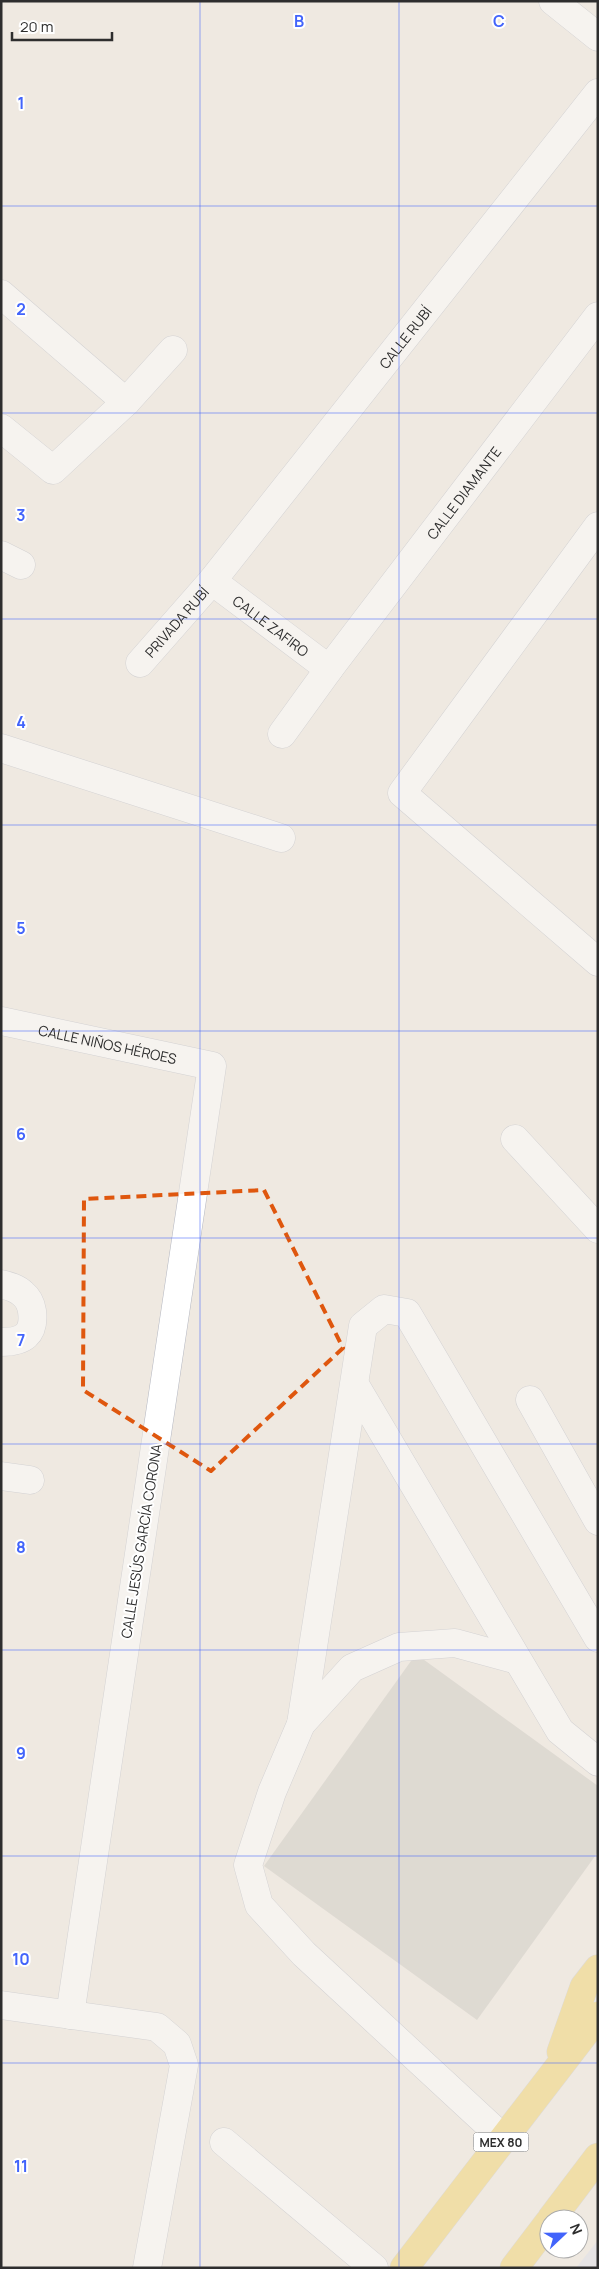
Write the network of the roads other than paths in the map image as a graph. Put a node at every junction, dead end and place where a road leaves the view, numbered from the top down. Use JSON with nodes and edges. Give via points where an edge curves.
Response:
{"nodes":[{"id":1,"x":554,"y":1,"type":"edge"},
{"id":2,"x":598,"y":37,"type":"edge"},
{"id":3,"x":598,"y":93,"type":"edge"},
{"id":4,"x":1,"y":294,"type":"edge"},
{"id":5,"x":598,"y":316,"type":"edge"},
{"id":6,"x":173,"y":350,"type":"dead end"},
{"id":7,"x":126,"y":402,"type":"junction"},
{"id":8,"x":1,"y":428,"type":"edge"},
{"id":9,"x":598,"y":526,"type":"edge"},
{"id":10,"x":212,"y":581,"type":"junction"},
{"id":11,"x":140,"y":663,"type":"dead end"},
{"id":12,"x":329,"y":669,"type":"junction"},
{"id":13,"x":282,"y":734,"type":"dead end"},
{"id":14,"x":1,"y":748,"type":"edge"},
{"id":15,"x":281,"y":838,"type":"dead end"},
{"id":16,"x":598,"y":962,"type":"edge"},
{"id":17,"x":1,"y":1021,"type":"edge"},
{"id":18,"x":212,"y":1066,"type":"joint"},
{"id":19,"x":515,"y":1139,"type":"dead end"},
{"id":20,"x":598,"y":1230,"type":"edge"},
{"id":21,"x":1,"y":1284,"type":"edge"},
{"id":22,"x":1,"y":1342,"type":"edge"},
{"id":23,"x":355,"y":1385,"type":"junction"},
{"id":24,"x":530,"y":1400,"type":"dead end"},
{"id":25,"x":1,"y":1476,"type":"edge"},
{"id":26,"x":30,"y":1480,"type":"dead end"},
{"id":27,"x":598,"y":1521,"type":"edge"},
{"id":28,"x":598,"y":1638,"type":"edge"},
{"id":29,"x":518,"y":1660,"type":"junction"},
{"id":30,"x":301,"y":1724,"type":"junction"},
{"id":31,"x":598,"y":1762,"type":"edge"},
{"id":32,"x":598,"y":1970,"type":"edge"},
{"id":33,"x":1,"y":2005,"type":"edge"},
{"id":34,"x":70,"y":2015,"type":"junction"},
{"id":35,"x":598,"y":2016,"type":"edge"},
{"id":36,"x":552,"y":2075,"type":"junction"},
{"id":37,"x":504,"y":2139,"type":"junction"},
{"id":38,"x":224,"y":2142,"type":"dead end"},
{"id":39,"x":598,"y":2157,"type":"edge"},
{"id":40,"x":558,"y":2209,"type":"edge"},
{"id":41,"x":539,"y":2235,"type":"edge"},
{"id":42,"x":147,"y":2268,"type":"edge"},
{"id":43,"x":374,"y":2268,"type":"edge"},
{"id":44,"x":404,"y":2268,"type":"edge"},
{"id":45,"x":514,"y":2268,"type":"edge"}],
"edges":[{"from":1,"to":2,"type":"street"},
{"from":3,"to":10,"type":"street","name":"CALLE RUBÍ"},
{"from":4,"to":7,"type":"street"},
{"from":5,"to":12,"type":"street","name":"CALLE DIAMANTE"},
{"from":6,"to":7,"type":"street"},
{"from":7,"to":8,"type":"street","via":[[52,470]]},
{"from":9,"to":16,"type":"street","via":[[402,793]]},
{"from":10,"to":11,"type":"street","name":"PRIVADA RUBÍ"},
{"from":10,"to":12,"type":"street","name":"CALLE ZAFIRO"},
{"from":12,"to":13,"type":"street","name":"CALLE DIAMANTE"},
{"from":14,"to":15,"type":"street"},
{"from":17,"to":18,"type":"street","name":"CALLE NIÑOS HÉROES"},
{"from":18,"to":34,"type":"street","name":"CALLE JESÚS GARCÍA CORONA"},
{"from":19,"to":20,"type":"street"},
{"from":21,"to":22,"type":"street","via":[[24,1294],[31,1305],[32,1316],[32,1328],[23,1338]]},
{"from":23,"to":28,"type":"street","via":[[363,1326],[384,1309],[407,1313]]},
{"from":23,"to":29,"type":"street"},
{"from":23,"to":30,"type":"street"},
{"from":24,"to":27,"type":"street"},
{"from":25,"to":26,"type":"street"},
{"from":29,"to":30,"type":"street","via":[[455,1643],[399,1647],[352,1668]]},
{"from":29,"to":31,"type":"street","via":[[560,1731]]},
{"from":30,"to":37,"type":"street","via":[[272,1792],[248,1865],[258,1905],[304,1954]]},
{"from":32,"to":36,"type":"main road","via":[[584,1987]]},
{"from":33,"to":34,"type":"street"},
{"from":34,"to":42,"type":"street","via":[[156,2027],[177,2044],[184,2065]]},
{"from":35,"to":36,"type":"main road","number":"MEX 80"},
{"from":36,"to":37,"type":"main road","number":"MEX 80"},
{"from":37,"to":44,"type":"main road","number":"MEX 80"},
{"from":38,"to":43,"type":"street"},
{"from":39,"to":40,"type":"main road"},
{"from":41,"to":45,"type":"main road"}]}
